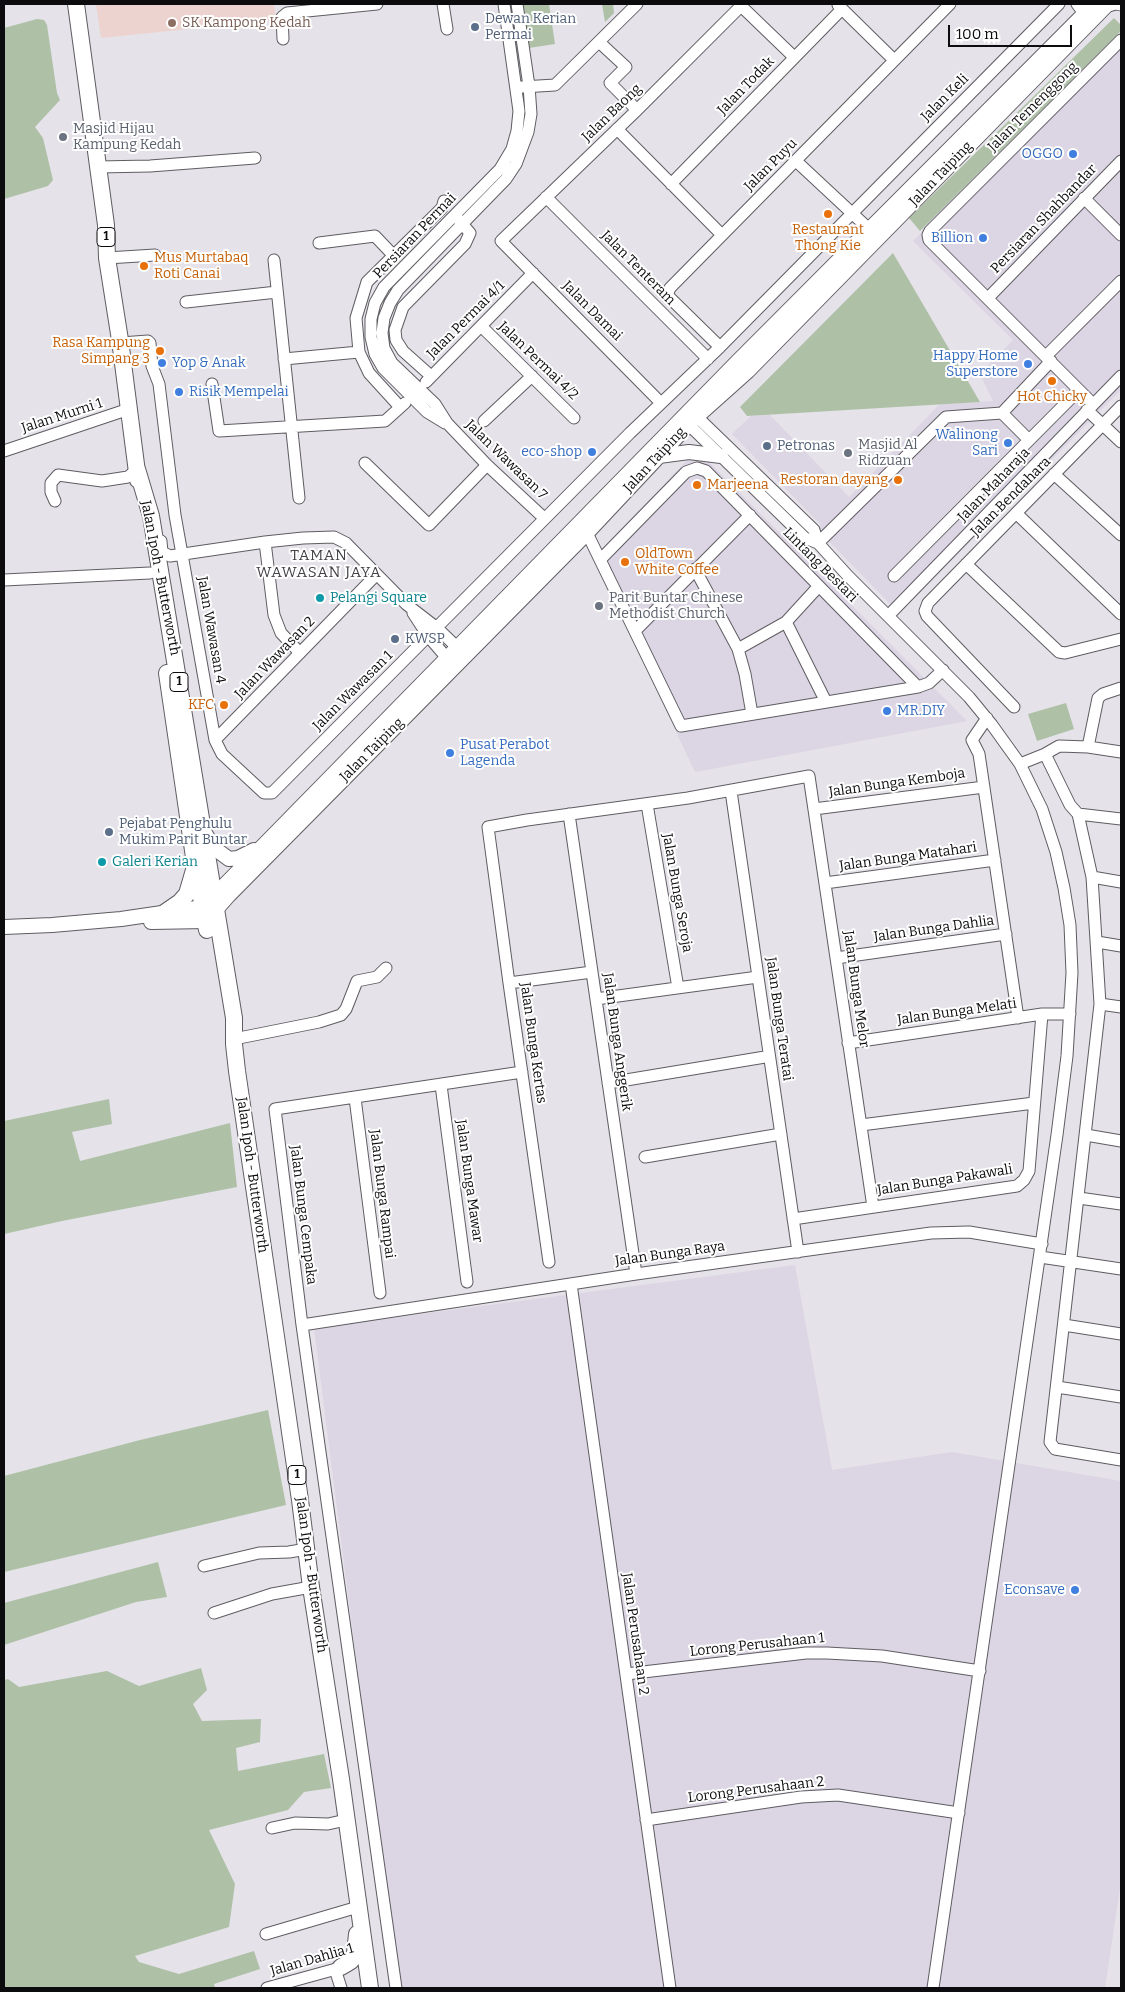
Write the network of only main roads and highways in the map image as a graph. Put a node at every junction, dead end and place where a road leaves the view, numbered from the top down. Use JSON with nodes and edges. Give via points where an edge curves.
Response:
{"nodes":[{"id":1,"x":76,"y":4,"type":"edge"},
{"id":2,"x":1094,"y":6,"type":"edge"},
{"id":3,"x":690,"y":417,"type":"junction"},
{"id":4,"x":659,"y":456,"type":"junction"},
{"id":5,"x":721,"y":456,"type":"road end"},
{"id":6,"x":129,"y":475,"type":"junction"},
{"id":7,"x":462,"y":651,"type":"junction"},
{"id":8,"x":451,"y":662,"type":"junction"},
{"id":9,"x":204,"y":832,"type":"junction"},
{"id":10,"x":261,"y":847,"type":"junction"},
{"id":11,"x":195,"y":864,"type":"junction"},
{"id":12,"x":209,"y":909,"type":"junction"},
{"id":13,"x":164,"y":913,"type":"junction"},
{"id":14,"x":122,"y":919,"type":"junction"},
{"id":15,"x":4,"y":927,"type":"edge"},
{"id":16,"x":358,"y":1907,"type":"junction"},
{"id":17,"x":365,"y":1988,"type":"edge"},
{"id":18,"x":370,"y":1988,"type":"edge"}],
"edges":[{"from":1,"to":6,"type":"highway","name":"Jalan Ipoh - Butterworth","number":"1","via":[[129,409]]},
{"from":2,"to":3,"type":"main road","name":"Jalan Taiping","via":[[869,229]]},
{"from":2,"to":3,"type":"main road","name":"Jalan Taiping","via":[[748,371]]},
{"from":3,"to":4,"type":"main road","name":"Jalan Taiping"},
{"from":3,"to":7,"type":"main road","name":"Jalan Taiping"},
{"from":4,"to":5,"type":"main road","via":[[689,452]]},
{"from":4,"to":7,"type":"main road","name":"Jalan Taiping","via":[[587,533]]},
{"from":6,"to":9,"type":"highway","name":"Jalan Ipoh - Butterworth","number":"1","via":[[151,516]]},
{"from":6,"to":11,"type":"highway","name":"Jalan Ipoh - Butterworth","number":"1","via":[[150,573]]},
{"from":7,"to":8,"type":"main road","name":"Jalan Taiping"},
{"from":8,"to":10,"type":"main road","name":"Jalan Taiping"},
{"from":8,"to":12,"type":"main road","name":"Jalan Taiping"},
{"from":9,"to":10,"type":"main road","via":[[214,848],[229,859]]},
{"from":9,"to":12,"type":"highway","name":"Jalan Ipoh - Butterworth","number":"1"},
{"from":10,"to":12,"type":"main road","name":"Jalan Taiping"},
{"from":11,"to":12,"type":"highway","name":"Jalan Ipoh - Butterworth","number":"1"},
{"from":11,"to":13,"type":"highway","via":[[187,894]]},
{"from":12,"to":13,"type":"main road"},
{"from":12,"to":14,"type":"main road","via":[[156,922]]},
{"from":12,"to":16,"type":"highway","name":"Jalan Ipoh - Butterworth","number":"1","via":[[224,1020],[234,1042]]},
{"from":13,"to":14,"type":"main road"},
{"from":14,"to":15,"type":"main road"},
{"from":16,"to":17,"type":"highway","via":[[355,1953],[351,1961],[338,1968],[354,1971]]},
{"from":16,"to":18,"type":"highway","name":"Jalan Ipoh - Butterworth","number":"1"}]}
